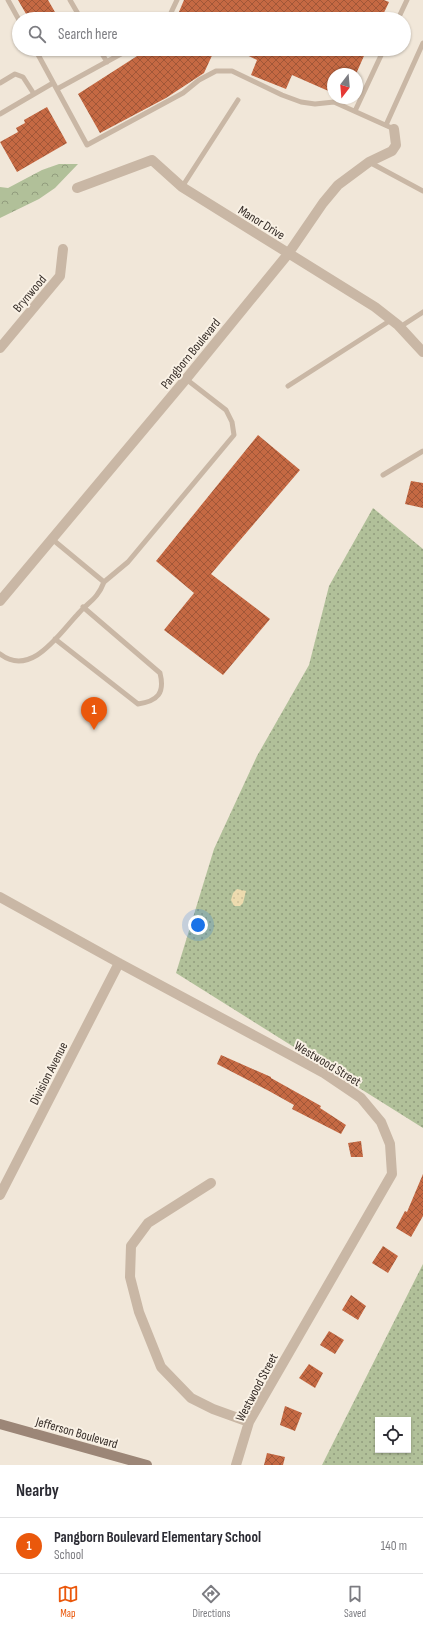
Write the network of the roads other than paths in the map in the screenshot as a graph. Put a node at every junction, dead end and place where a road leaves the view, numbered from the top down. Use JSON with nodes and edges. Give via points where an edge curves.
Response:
{"nodes":[{"id":1,"x":8,"y":0,"type":"edge"},
{"id":2,"x":70,"y":0,"type":"edge"},
{"id":3,"x":177,"y":0,"type":"edge"},
{"id":4,"x":406,"y":0,"type":"edge"},
{"id":5,"x":15,"y":12,"type":"edge"},
{"id":6,"x":78,"y":12,"type":"edge"},
{"id":7,"x":171,"y":12,"type":"edge"},
{"id":8,"x":401,"y":12,"type":"edge"},
{"id":9,"x":423,"y":43,"type":"edge"},
{"id":10,"x":39,"y":56,"type":"edge"},
{"id":11,"x":103,"y":56,"type":"edge"},
{"id":12,"x":118,"y":56,"type":"edge"},
{"id":13,"x":381,"y":56,"type":"edge"},
{"id":14,"x":107,"y":62,"type":"junction"},
{"id":15,"x":0,"y":83,"type":"edge"},
{"id":16,"x":53,"y":83,"type":"junction"},
{"id":17,"x":57,"y":89,"type":"junction"},
{"id":18,"x":34,"y":94,"type":"junction"},
{"id":19,"x":238,"y":100,"type":"dead end"},
{"id":20,"x":355,"y":111,"type":"junction"},
{"id":21,"x":0,"y":114,"type":"edge"},
{"id":22,"x":390,"y":127,"type":"junction"},
{"id":23,"x":369,"y":162,"type":"junction"},
{"id":24,"x":182,"y":187,"type":"junction"},
{"id":25,"x":77,"y":188,"type":"dead end"},
{"id":26,"x":423,"y":191,"type":"edge"},
{"id":27,"x":63,"y":249,"type":"dead end"},
{"id":28,"x":288,"y":254,"type":"junction"},
{"id":29,"x":423,"y":312,"type":"edge"},
{"id":30,"x":392,"y":320,"type":"junction"},
{"id":31,"x":400,"y":327,"type":"junction"},
{"id":32,"x":0,"y":348,"type":"edge"},
{"id":33,"x":423,"y":352,"type":"edge"},
{"id":34,"x":186,"y":379,"type":"junction"},
{"id":35,"x":288,"y":386,"type":"dead end"},
{"id":36,"x":423,"y":451,"type":"edge"},
{"id":37,"x":383,"y":475,"type":"dead end"},
{"id":38,"x":52,"y":539,"type":"junction"},
{"id":39,"x":104,"y":582,"type":"junction"},
{"id":40,"x":0,"y":601,"type":"edge"},
{"id":41,"x":83,"y":607,"type":"junction"},
{"id":42,"x":55,"y":639,"type":"junction"},
{"id":43,"x":0,"y":654,"type":"edge"},
{"id":44,"x":0,"y":897,"type":"edge"},
{"id":45,"x":118,"y":963,"type":"junction"},
{"id":46,"x":210,"y":1183,"type":"dead end"},
{"id":47,"x":0,"y":1195,"type":"edge"},
{"id":48,"x":249,"y":1422,"type":"junction"},
{"id":49,"x":0,"y":1424,"type":"edge"},
{"id":50,"x":147,"y":1465,"type":"edge"},
{"id":51,"x":236,"y":1465,"type":"edge"}],
"edges":[{"from":1,"to":5,"type":"lane"},
{"from":2,"to":6,"type":"lane"},
{"from":3,"to":7,"type":"lane"},
{"from":4,"to":8,"type":"lane"},
{"from":9,"to":22,"type":"lane"},
{"from":10,"to":16,"type":"lane"},
{"from":11,"to":14,"type":"lane"},
{"from":12,"to":14,"type":"lane"},
{"from":13,"to":20,"type":"lane"},
{"from":14,"to":17,"type":"lane"},
{"from":15,"to":18,"type":"lane","via":[[15,74],[23,77]]},
{"from":16,"to":17,"type":"lane"},
{"from":16,"to":18,"type":"lane"},
{"from":17,"to":20,"type":"lane","via":[[87,145],[183,93],[216,71],[232,71],[301,102],[334,102]]},
{"from":18,"to":21,"type":"lane"},
{"from":19,"to":24,"type":"lane"},
{"from":20,"to":22,"type":"lane"},
{"from":22,"to":23,"type":"street","name":"Pangborn Boulevard","via":[[396,145],[392,151]]},
{"from":23,"to":26,"type":"lane"},
{"from":23,"to":28,"type":"street","name":"Pangborn Boulevard","via":[[338,185]]},
{"from":24,"to":25,"type":"street","name":"Manor Drive","via":[[152,160]]},
{"from":24,"to":28,"type":"street","name":"Manor Drive"},
{"from":27,"to":32,"type":"street","name":"Brynwood","via":[[60,276]]},
{"from":28,"to":30,"type":"street","name":"Manor Drive"},
{"from":28,"to":34,"type":"street","name":"Pangborn Boulevard"},
{"from":29,"to":31,"type":"lane"},
{"from":30,"to":31,"type":"street","name":"Manor Drive"},
{"from":30,"to":35,"type":"lane"},
{"from":31,"to":33,"type":"street","name":"Manor Drive"},
{"from":34,"to":38,"type":"street","name":"Pangborn Boulevard"},
{"from":34,"to":39,"type":"lane","via":[[226,410],[234,434],[128,562]]},
{"from":36,"to":37,"type":"lane"},
{"from":38,"to":39,"type":"lane"},
{"from":38,"to":40,"type":"street","name":"Pangborn Boulevard"},
{"from":39,"to":41,"type":"lane","via":[[99,594]]},
{"from":41,"to":42,"type":"lane"},
{"from":41,"to":42,"type":"lane","via":[[160,673],[161,693],[150,702],[138,704]]},
{"from":42,"to":43,"type":"lane","via":[[44,652],[31,659],[17,660]]},
{"from":44,"to":45,"type":"street","name":"Westwood Street"},
{"from":45,"to":47,"type":"street","name":"Division Avenue"},
{"from":45,"to":48,"type":"street","name":"Westwood Street","via":[[324,1073],[362,1098],[381,1122],[390,1144],[392,1174]]},
{"from":46,"to":48,"type":"street","via":[[148,1223],[131,1246],[130,1277],[139,1312],[161,1367],[191,1398]]},
{"from":48,"to":51,"type":"street","name":"Westwood Street"},
{"from":49,"to":50,"type":"main road","name":"Jefferson Boulevard"}]}
